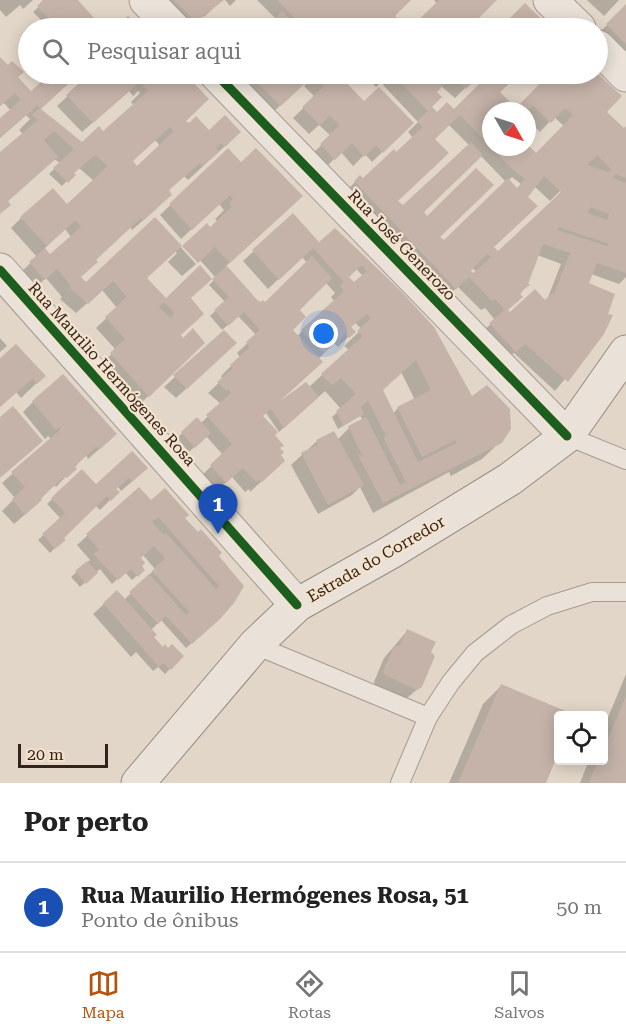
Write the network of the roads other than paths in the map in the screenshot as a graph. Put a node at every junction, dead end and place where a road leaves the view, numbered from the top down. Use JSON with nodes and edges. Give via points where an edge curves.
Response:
{"nodes":[{"id":1,"x":146,"y":0,"type":"edge"},
{"id":2,"x":549,"y":0,"type":"edge"},
{"id":3,"x":163,"y":18,"type":"edge"},
{"id":4,"x":568,"y":18,"type":"edge"},
{"id":5,"x":608,"y":58,"type":"edge"},
{"id":6,"x":626,"y":75,"type":"edge"},
{"id":7,"x":226,"y":84,"type":"edge"},
{"id":8,"x":0,"y":270,"type":"edge"},
{"id":9,"x":626,"y":352,"type":"edge"},
{"id":10,"x":567,"y":436,"type":"junction"},
{"id":11,"x":626,"y":460,"type":"edge"},
{"id":12,"x":626,"y":592,"type":"edge"},
{"id":13,"x":297,"y":605,"type":"junction"},
{"id":14,"x":255,"y":645,"type":"junction"},
{"id":15,"x":429,"y":717,"type":"junction"},
{"id":16,"x":138,"y":783,"type":"edge"},
{"id":17,"x":400,"y":783,"type":"edge"}],
"edges":[{"from":1,"to":3,"type":"street"},
{"from":2,"to":4,"type":"street"},
{"from":5,"to":6,"type":"street"},
{"from":7,"to":10,"type":"street","name":"Rua José Generozo"},
{"from":8,"to":13,"type":"street","name":"Rua Maurilio Hermógenes Rosa"},
{"from":9,"to":10,"type":"street","name":"Estrada do Corredor"},
{"from":10,"to":11,"type":"lane"},
{"from":10,"to":13,"type":"street","name":"Estrada do Corredor","via":[[510,479]]},
{"from":12,"to":15,"type":"lane","via":[[592,592],[547,606],[511,625],[475,653]]},
{"from":13,"to":14,"type":"street","name":"Estrada do Corredor"},
{"from":14,"to":15,"type":"lane"},
{"from":14,"to":16,"type":"street","name":"Estrada do Corredor"},
{"from":15,"to":17,"type":"lane"}]}
